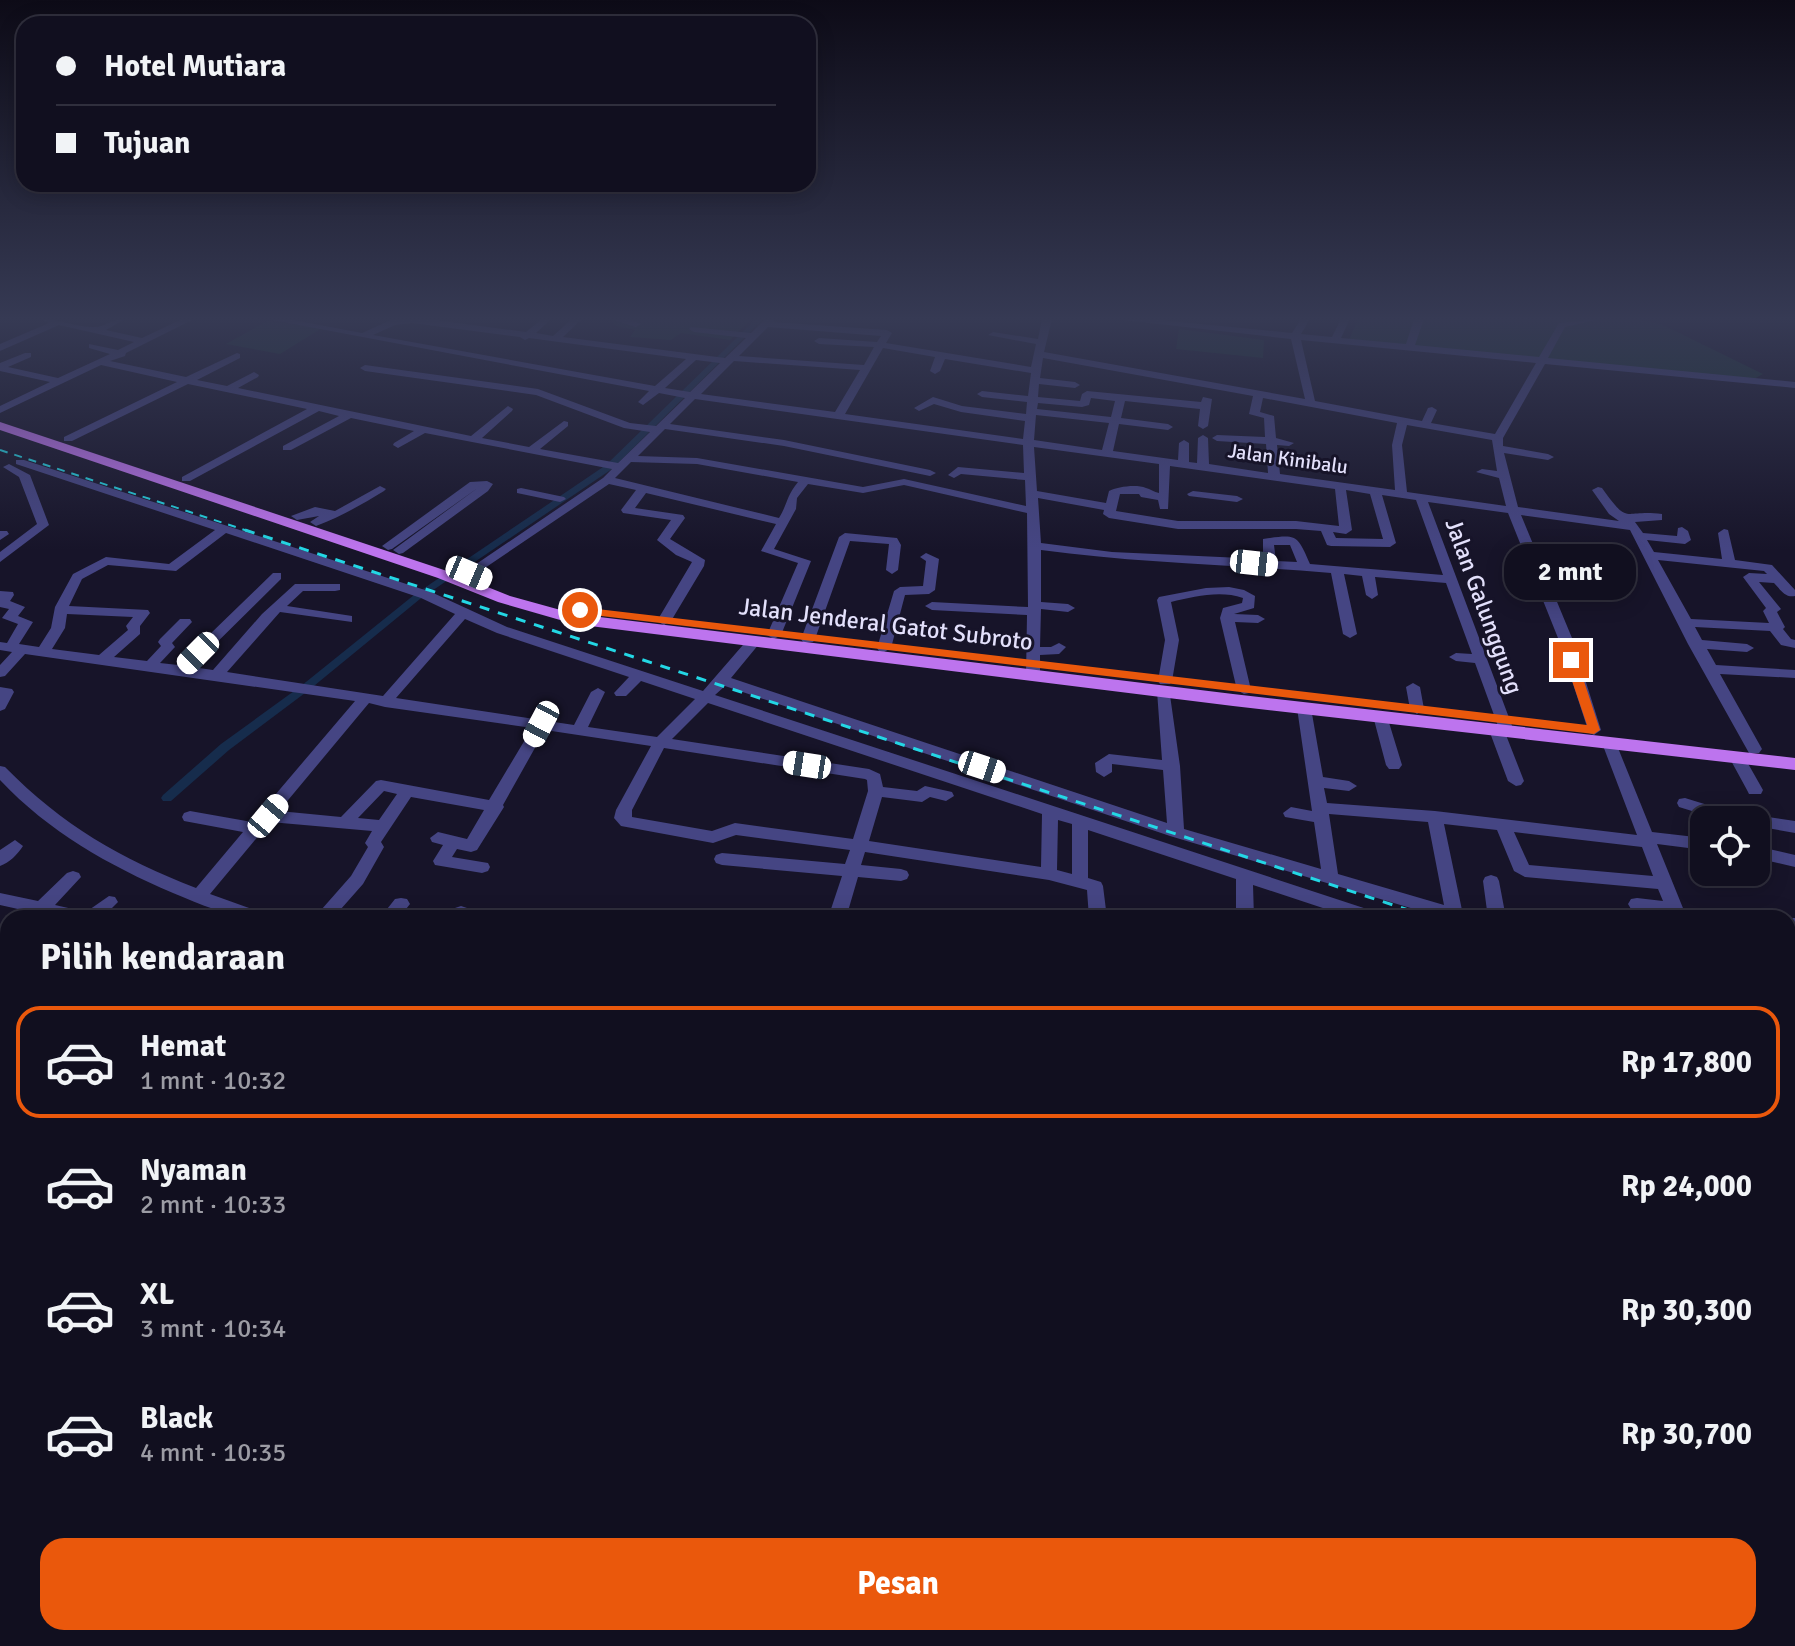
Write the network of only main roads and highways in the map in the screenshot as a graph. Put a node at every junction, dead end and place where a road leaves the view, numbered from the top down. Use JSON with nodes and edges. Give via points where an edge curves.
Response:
{"nodes":[{"id":1,"x":0,"y":417,"type":"edge"},
{"id":2,"x":0,"y":426,"type":"edge"},
{"id":3,"x":195,"y":485,"type":"junction"},
{"id":4,"x":457,"y":573,"type":"junction"},
{"id":5,"x":1034,"y":664,"type":"junction"},
{"id":6,"x":1165,"y":686,"type":"junction"},
{"id":7,"x":1502,"y":727,"type":"junction"},
{"id":8,"x":1745,"y":753,"type":"junction"},
{"id":9,"x":1795,"y":753,"type":"edge"},
{"id":10,"x":1795,"y":764,"type":"edge"}],
"edges":[{"from":1,"to":3,"type":"main road","name":"Jalan Jenderal Gatot Subroto"},
{"from":2,"to":3,"type":"main road","name":"Jalan Jenderal Gatot Subroto"},
{"from":3,"to":4,"type":"main road","name":"Jalan Jenderal Gatot Subroto"},
{"from":3,"to":4,"type":"main road","name":"Jalan Jenderal Gatot Subroto","via":[[297,516],[323,518]]},
{"from":4,"to":5,"type":"main road","name":"Jalan Jenderal Gatot Subroto","via":[[555,605]]},
{"from":4,"to":5,"type":"main road","name":"Jalan Jenderal Gatot Subroto","via":[[547,613],[754,641]]},
{"from":5,"to":6,"type":"main road","name":"Jalan Jenderal Gatot Subroto"},
{"from":6,"to":7,"type":"main road","name":"Jalan Jenderal Gatot Subroto","via":[[1304,708]]},
{"from":6,"to":7,"type":"main road","name":"Jalan Jenderal Gatot Subroto","via":[[1417,709]]},
{"from":7,"to":8,"type":"main road","name":"Jalan Jenderal Gatot Subroto","via":[[1609,743]]},
{"from":7,"to":8,"type":"main road","name":"Jalan Jenderal Gatot Subroto","via":[[1594,730]]},
{"from":8,"to":9,"type":"main road","name":"Jalan Jenderal Gatot Subroto"},
{"from":8,"to":10,"type":"main road","name":"Jalan Jenderal Gatot Subroto"}]}
